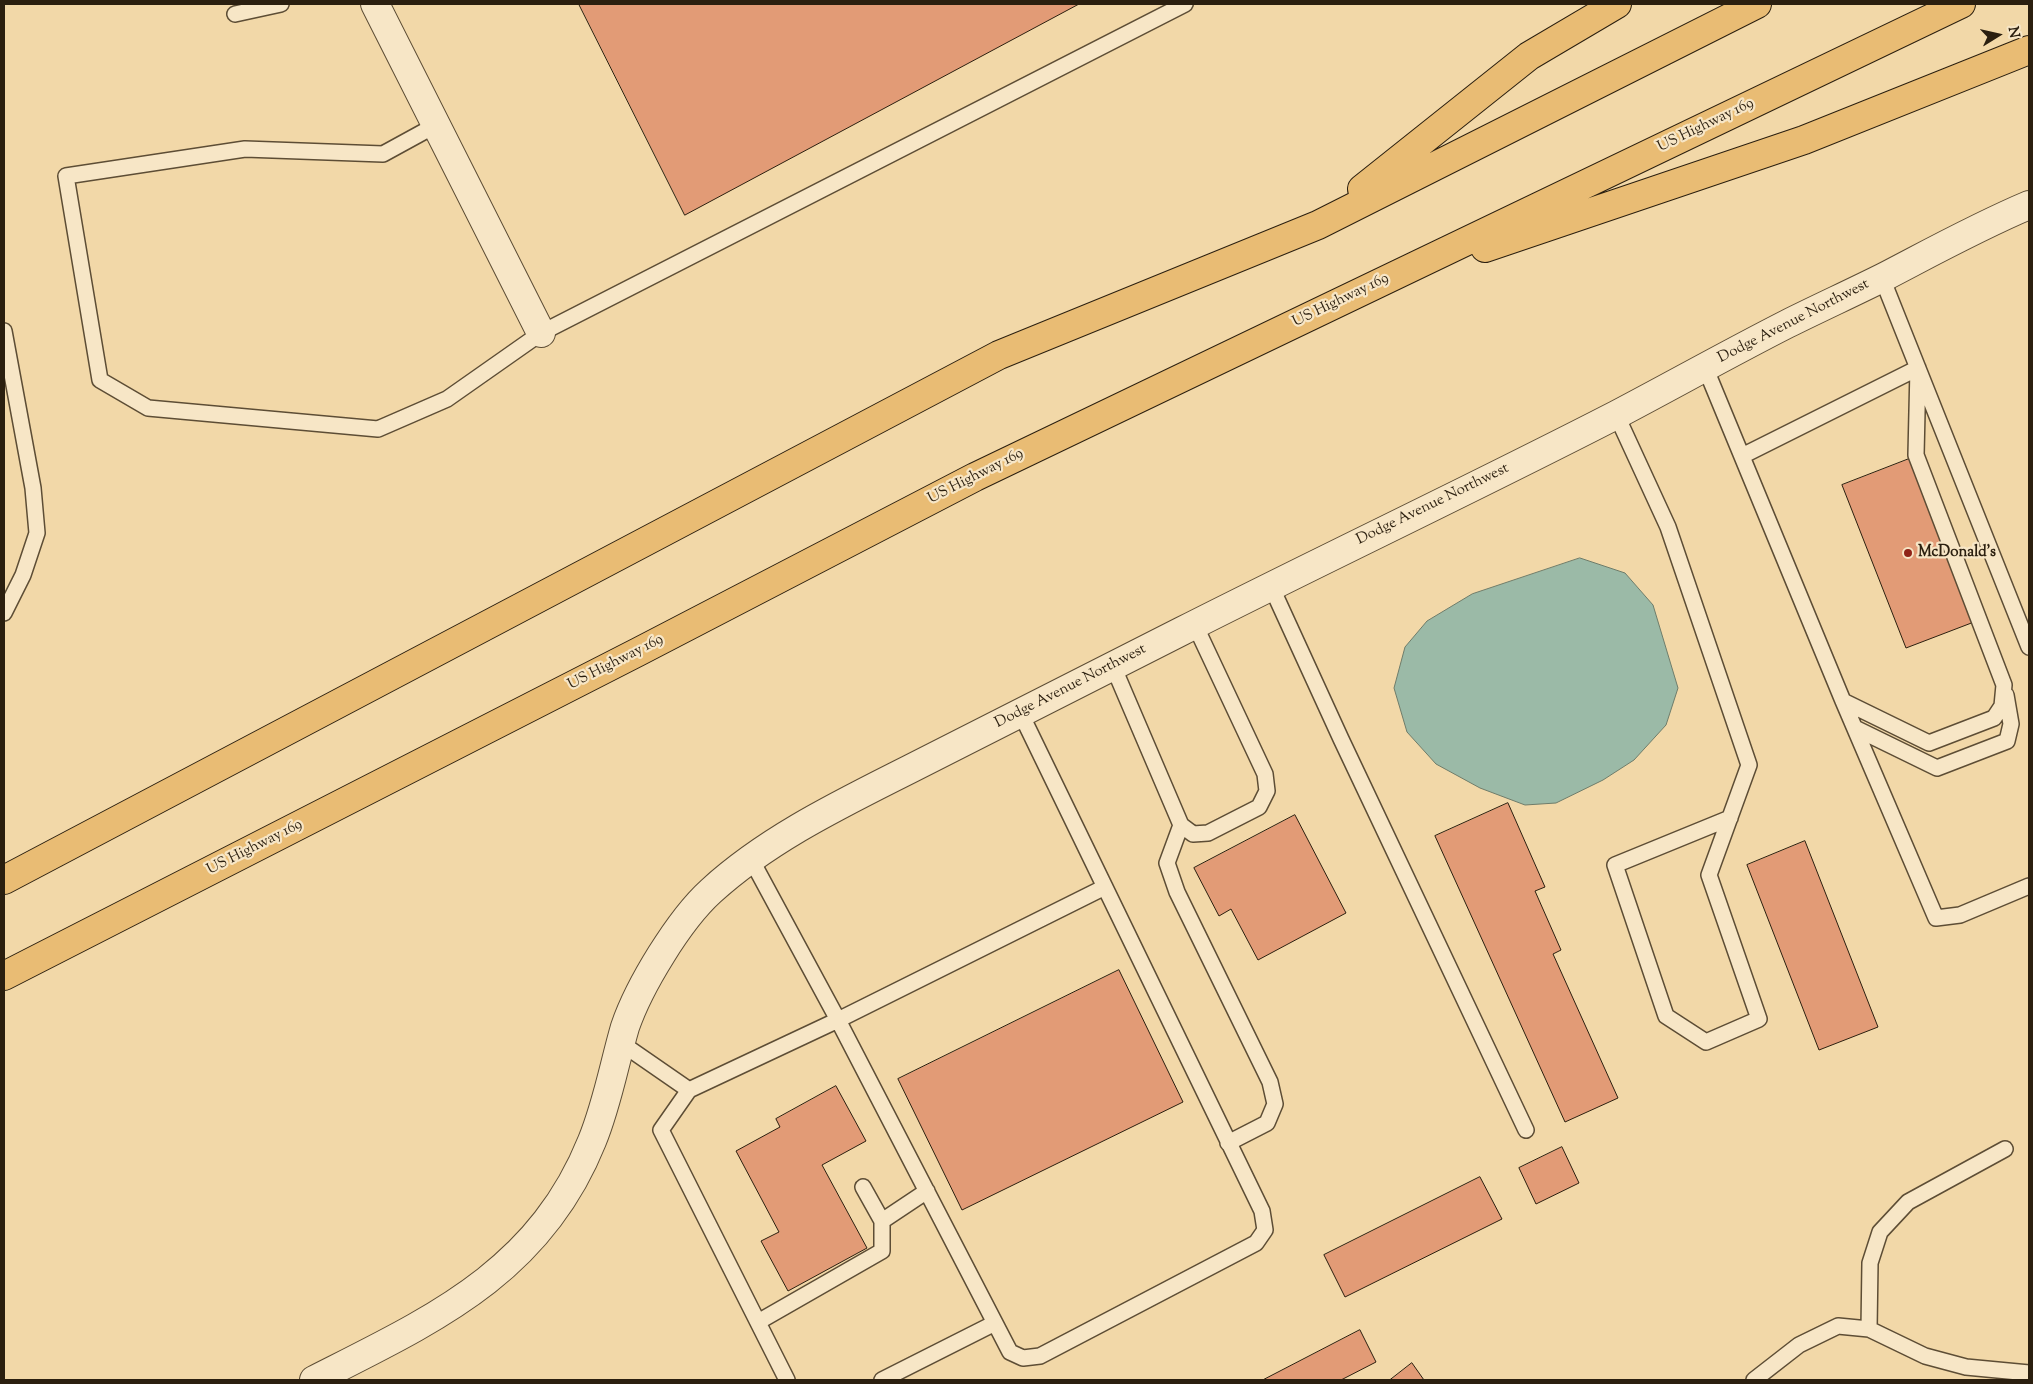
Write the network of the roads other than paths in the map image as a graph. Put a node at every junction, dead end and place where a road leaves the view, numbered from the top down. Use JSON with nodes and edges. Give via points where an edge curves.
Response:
{"nodes":[{"id":1,"x":280,"y":4,"type":"edge"},
{"id":2,"x":375,"y":4,"type":"edge"},
{"id":3,"x":1185,"y":4,"type":"edge"},
{"id":4,"x":1617,"y":4,"type":"edge"},
{"id":5,"x":1757,"y":4,"type":"edge"},
{"id":6,"x":1961,"y":4,"type":"edge"},
{"id":7,"x":235,"y":14,"type":"dead end"},
{"id":8,"x":2029,"y":50,"type":"edge"},
{"id":9,"x":436,"y":125,"type":"junction"},
{"id":10,"x":2029,"y":205,"type":"edge"},
{"id":11,"x":1318,"y":225,"type":"junction"},
{"id":12,"x":1882,"y":278,"type":"junction"},
{"id":13,"x":1370,"y":288,"type":"junction"},
{"id":14,"x":4,"y":331,"type":"edge"},
{"id":15,"x":541,"y":333,"type":"junction"},
{"id":16,"x":1705,"y":367,"type":"junction"},
{"id":17,"x":1918,"y":368,"type":"junction"},
{"id":18,"x":1616,"y":414,"type":"junction"},
{"id":19,"x":1742,"y":456,"type":"junction"},
{"id":20,"x":1271,"y":586,"type":"junction"},
{"id":21,"x":4,"y":613,"type":"edge"},
{"id":22,"x":1195,"y":625,"type":"junction"},
{"id":23,"x":2029,"y":647,"type":"edge"},
{"id":24,"x":1113,"y":666,"type":"junction"},
{"id":25,"x":2004,"y":685,"type":"junction"},
{"id":26,"x":1843,"y":701,"type":"junction"},
{"id":27,"x":1020,"y":712,"type":"junction"},
{"id":28,"x":1855,"y":728,"type":"junction"},
{"id":29,"x":1730,"y":818,"type":"junction"},
{"id":30,"x":1181,"y":825,"type":"junction"},
{"id":31,"x":751,"y":859,"type":"junction"},
{"id":32,"x":4,"y":880,"type":"edge"},
{"id":33,"x":2029,"y":886,"type":"edge"},
{"id":34,"x":1105,"y":887,"type":"junction"},
{"id":35,"x":4,"y":976,"type":"edge"},
{"id":36,"x":838,"y":1020,"type":"junction"},
{"id":37,"x":621,"y":1043,"type":"junction"},
{"id":38,"x":689,"y":1090,"type":"junction"},
{"id":39,"x":1526,"y":1130,"type":"dead end"},
{"id":40,"x":1228,"y":1143,"type":"junction"},
{"id":41,"x":2004,"y":1149,"type":"dead end"},
{"id":42,"x":863,"y":1187,"type":"dead end"},
{"id":43,"x":927,"y":1191,"type":"junction"},
{"id":44,"x":882,"y":1221,"type":"junction"},
{"id":45,"x":758,"y":1322,"type":"junction"},
{"id":46,"x":995,"y":1323,"type":"junction"},
{"id":47,"x":1869,"y":1330,"type":"junction"},
{"id":48,"x":2029,"y":1372,"type":"edge"},
{"id":49,"x":314,"y":1380,"type":"edge"},
{"id":50,"x":787,"y":1380,"type":"edge"},
{"id":51,"x":882,"y":1380,"type":"edge"},
{"id":52,"x":1754,"y":1380,"type":"edge"}],
"edges":[{"from":1,"to":7,"type":"lane"},
{"from":2,"to":9,"type":"street"},
{"from":3,"to":15,"type":"lane"},
{"from":4,"to":11,"type":"highway","via":[[1529,56]]},
{"from":5,"to":11,"type":"highway"},
{"from":6,"to":13,"type":"highway","name":"US Highway 169"},
{"from":8,"to":13,"type":"highway","via":[[1804,140]]},
{"from":9,"to":15,"type":"street"},
{"from":9,"to":15,"type":"lane","via":[[383,154],[245,149],[66,176],[100,380],[148,408],[378,429],[447,399]]},
{"from":10,"to":12,"type":"street","name":"Dodge Avenue Northwest"},
{"from":11,"to":32,"type":"highway","via":[[999,355]]},
{"from":12,"to":16,"type":"street","name":"Dodge Avenue Northwest"},
{"from":12,"to":17,"type":"lane"},
{"from":13,"to":35,"type":"highway","name":"US Highway 169","via":[[975,476]]},
{"from":14,"to":21,"type":"lane","via":[[33,488],[37,533],[23,575]]},
{"from":16,"to":18,"type":"street","name":"Dodge Avenue Northwest"},
{"from":16,"to":19,"type":"lane"},
{"from":17,"to":19,"type":"lane"},
{"from":17,"to":23,"type":"lane"},
{"from":17,"to":25,"type":"lane","via":[[1916,455]]},
{"from":18,"to":20,"type":"street","name":"Dodge Avenue Northwest"},
{"from":18,"to":29,"type":"lane","via":[[1668,527],[1749,765]]},
{"from":19,"to":26,"type":"lane"},
{"from":20,"to":22,"type":"street","name":"Dodge Avenue Northwest"},
{"from":20,"to":39,"type":"lane"},
{"from":22,"to":24,"type":"street","name":"Dodge Avenue Northwest"},
{"from":22,"to":30,"type":"lane","via":[[1265,774],[1266,791],[1259,807],[1208,833],[1193,834]]},
{"from":24,"to":27,"type":"street","name":"Dodge Avenue Northwest"},
{"from":24,"to":30,"type":"lane"},
{"from":25,"to":26,"type":"lane","via":[[2002,706],[1994,718],[1930,743]]},
{"from":25,"to":28,"type":"lane","via":[[2011,724],[2007,741],[1937,768]]},
{"from":26,"to":28,"type":"lane"},
{"from":27,"to":31,"type":"street","name":"Dodge Avenue Northwest","via":[[805,824]]},
{"from":27,"to":34,"type":"lane"},
{"from":28,"to":33,"type":"lane","via":[[1936,918],[1960,915]]},
{"from":29,"to":29,"type":"lane","via":[[1709,875],[1759,1019],[1706,1042],[1666,1016],[1615,865]]},
{"from":30,"to":40,"type":"lane","via":[[1167,863],[1174,885],[1270,1082],[1275,1104],[1267,1123]]},
{"from":31,"to":36,"type":"lane"},
{"from":31,"to":37,"type":"street","name":"Dodge Avenue Northwest","via":[[708,894],[673,937],[644,985]]},
{"from":34,"to":36,"type":"lane"},
{"from":34,"to":40,"type":"lane"},
{"from":36,"to":38,"type":"lane"},
{"from":36,"to":43,"type":"lane"},
{"from":37,"to":38,"type":"lane"},
{"from":37,"to":49,"type":"street","name":"Dodge Avenue Northwest","via":[[593,1138],[571,1186],[541,1229],[504,1267],[462,1300],[414,1329]]},
{"from":38,"to":45,"type":"lane","via":[[662,1130]]},
{"from":40,"to":46,"type":"lane","via":[[1262,1211],[1265,1230],[1256,1243],[1040,1356],[1023,1358],[1010,1352]]},
{"from":41,"to":47,"type":"lane","via":[[1908,1202],[1880,1232],[1870,1263]]},
{"from":42,"to":44,"type":"lane"},
{"from":43,"to":44,"type":"lane"},
{"from":43,"to":46,"type":"lane"},
{"from":44,"to":45,"type":"lane","via":[[882,1251]]},
{"from":45,"to":50,"type":"lane"},
{"from":46,"to":51,"type":"lane"},
{"from":47,"to":48,"type":"lane","via":[[1933,1358],[1966,1367]]},
{"from":47,"to":52,"type":"lane","via":[[1838,1326],[1798,1345]]}]}
